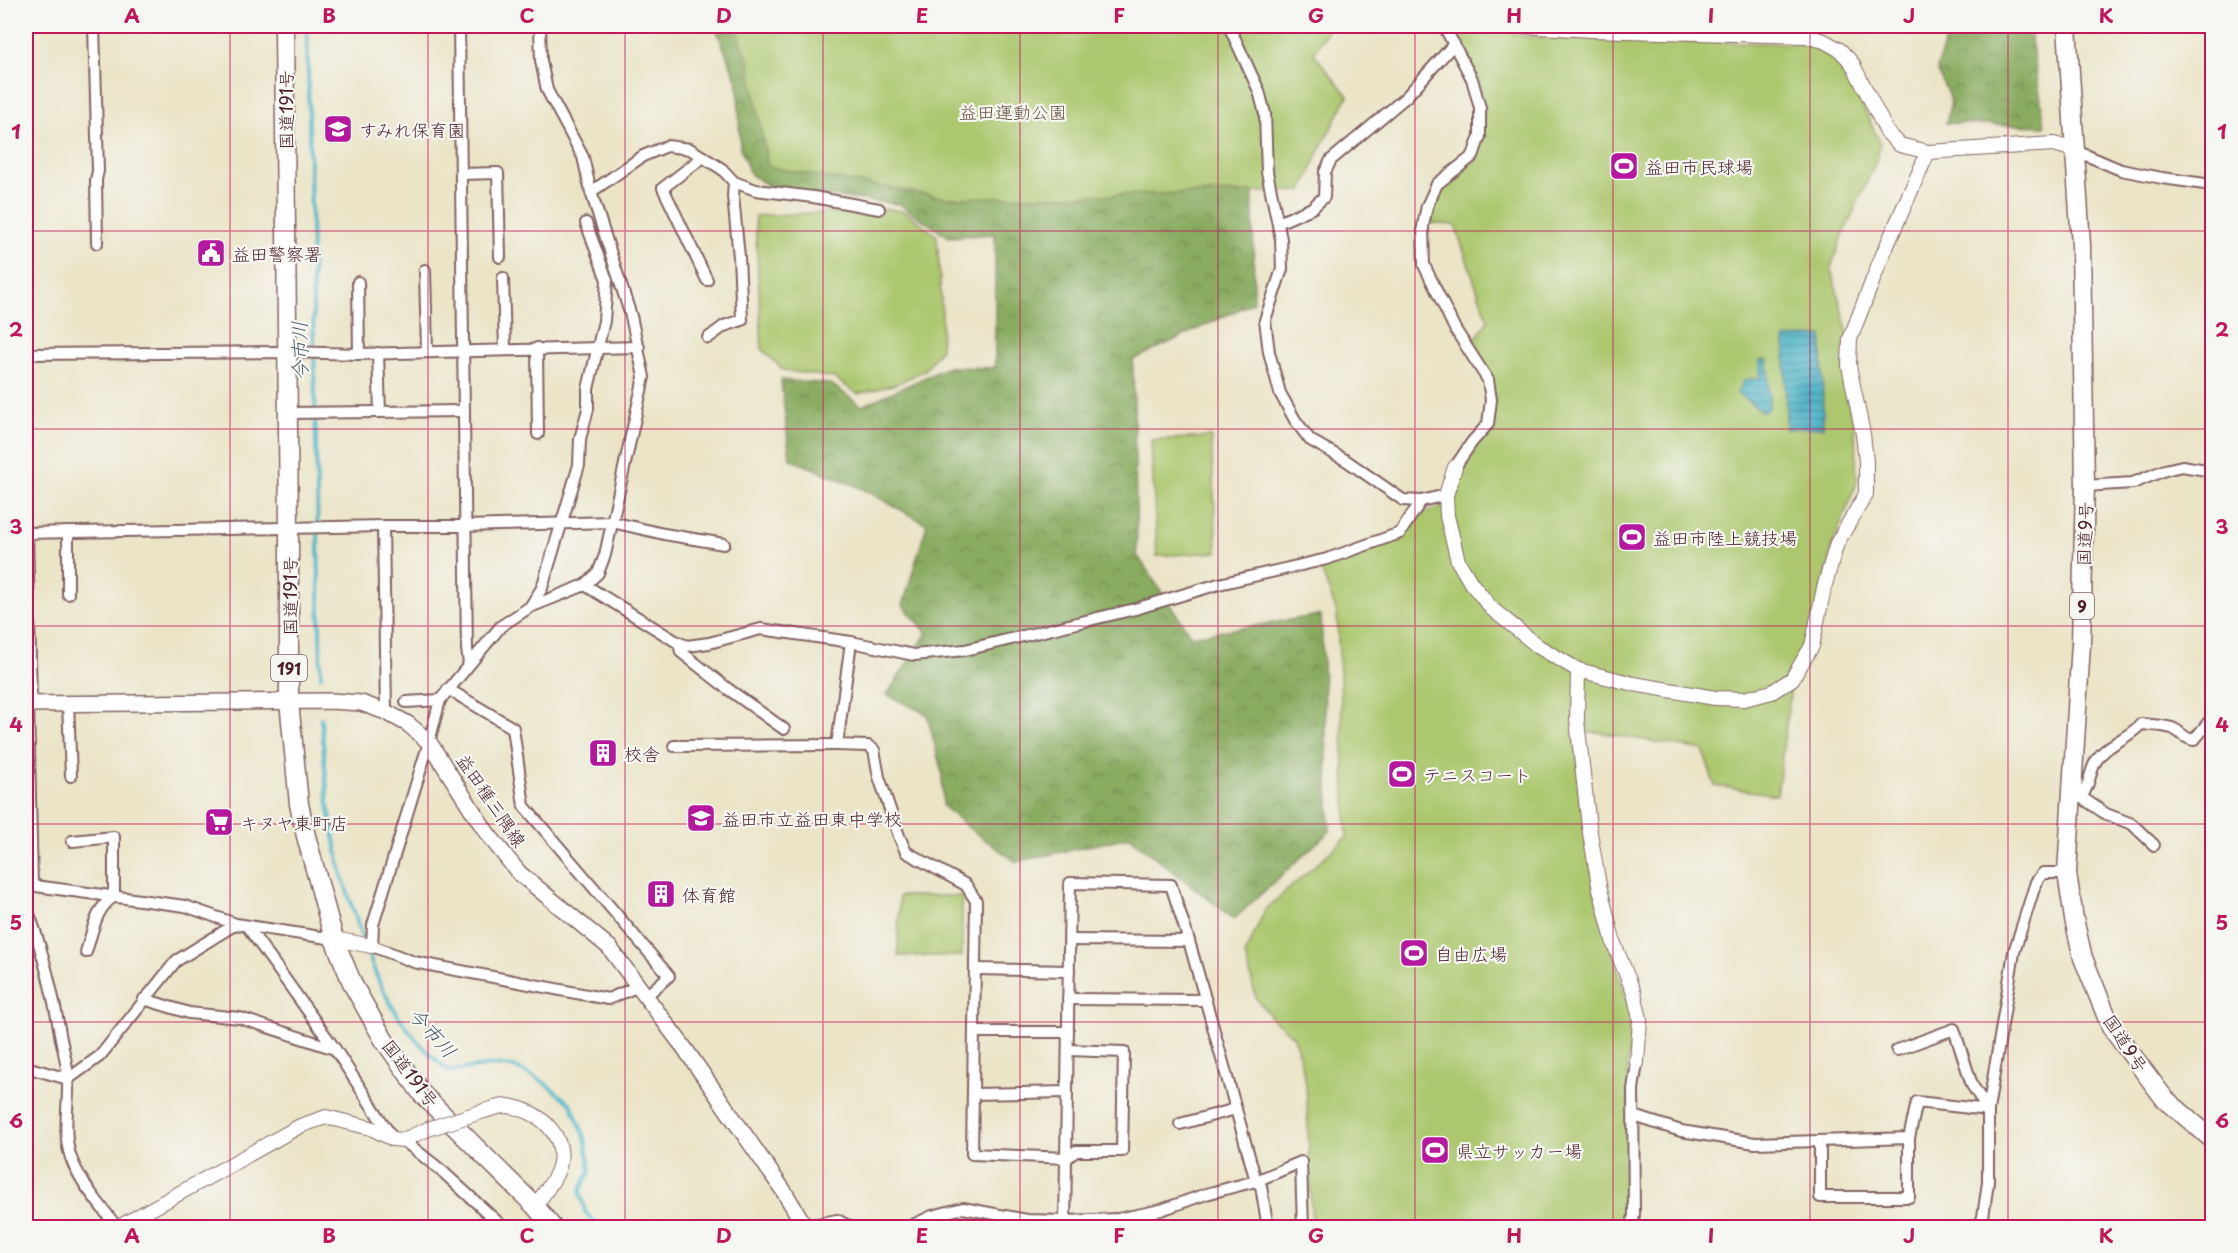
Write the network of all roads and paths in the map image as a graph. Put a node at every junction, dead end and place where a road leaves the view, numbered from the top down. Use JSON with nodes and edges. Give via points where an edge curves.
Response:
{"nodes":[{"id":1,"x":94,"y":26,"type":"edge"},
{"id":2,"x":284,"y":26,"type":"edge"},
{"id":3,"x":459,"y":26,"type":"edge"},
{"id":4,"x":540,"y":26,"type":"edge"},
{"id":5,"x":1229,"y":26,"type":"edge"},
{"id":6,"x":1444,"y":26,"type":"edge"},
{"id":7,"x":1522,"y":26,"type":"edge"},
{"id":8,"x":2067,"y":26,"type":"edge"},
{"id":9,"x":1454,"y":44,"type":"junction"},
{"id":10,"x":2074,"y":150,"type":"junction"},
{"id":11,"x":1928,"y":152,"type":"junction"},
{"id":12,"x":703,"y":157,"type":"junction"},
{"id":13,"x":460,"y":174,"type":"junction"},
{"id":14,"x":734,"y":182,"type":"junction"},
{"id":15,"x":2212,"y":185,"type":"edge"},
{"id":16,"x":591,"y":192,"type":"junction"},
{"id":17,"x":879,"y":209,"type":"dead end"},
{"id":18,"x":1278,"y":223,"type":"junction"},
{"id":19,"x":586,"y":224,"type":"dead end"},
{"id":20,"x":97,"y":243,"type":"dead end"},
{"id":21,"x":500,"y":257,"type":"dead end"},
{"id":22,"x":425,"y":270,"type":"dead end"},
{"id":23,"x":503,"y":278,"type":"dead end"},
{"id":24,"x":707,"y":280,"type":"dead end"},
{"id":25,"x":358,"y":282,"type":"dead end"},
{"id":26,"x":708,"y":338,"type":"dead end"},
{"id":27,"x":597,"y":347,"type":"junction"},
{"id":28,"x":639,"y":347,"type":"junction"},
{"id":29,"x":537,"y":348,"type":"junction"},
{"id":30,"x":505,"y":349,"type":"junction"},
{"id":31,"x":464,"y":350,"type":"junction"},
{"id":32,"x":287,"y":352,"type":"junction"},
{"id":33,"x":427,"y":352,"type":"junction"},
{"id":34,"x":378,"y":353,"type":"junction"},
{"id":35,"x":26,"y":354,"type":"edge"},
{"id":36,"x":359,"y":354,"type":"junction"},
{"id":37,"x":464,"y":411,"type":"junction"},
{"id":38,"x":380,"y":412,"type":"junction"},
{"id":39,"x":287,"y":413,"type":"junction"},
{"id":40,"x":538,"y":434,"type":"dead end"},
{"id":41,"x":1455,"y":467,"type":"joint"},
{"id":42,"x":2212,"y":471,"type":"edge"},
{"id":43,"x":2085,"y":486,"type":"junction"},
{"id":44,"x":1446,"y":495,"type":"junction"},
{"id":45,"x":1421,"y":501,"type":"junction"},
{"id":46,"x":612,"y":522,"type":"junction"},
{"id":47,"x":560,"y":523,"type":"junction"},
{"id":48,"x":382,"y":526,"type":"junction"},
{"id":49,"x":465,"y":526,"type":"junction"},
{"id":50,"x":290,"y":528,"type":"junction"},
{"id":51,"x":26,"y":532,"type":"edge"},
{"id":52,"x":68,"y":532,"type":"junction"},
{"id":53,"x":724,"y":544,"type":"dead end"},
{"id":54,"x":585,"y":585,"type":"junction"},
{"id":55,"x":69,"y":594,"type":"dead end"},
{"id":56,"x":530,"y":607,"type":"junction"},
{"id":57,"x":851,"y":642,"type":"junction"},
{"id":58,"x":679,"y":643,"type":"junction"},
{"id":59,"x":469,"y":664,"type":"junction"},
{"id":60,"x":1578,"y":670,"type":"junction"},
{"id":61,"x":448,"y":688,"type":"junction"},
{"id":62,"x":440,"y":700,"type":"junction"},
{"id":63,"x":289,"y":701,"type":"junction"},
{"id":64,"x":405,"y":702,"type":"dead end"},
{"id":65,"x":68,"y":703,"type":"junction"},
{"id":66,"x":27,"y":704,"type":"edge"},
{"id":67,"x":386,"y":712,"type":"junction"},
{"id":68,"x":2212,"y":718,"type":"edge"},
{"id":69,"x":784,"y":729,"type":"dead end"},
{"id":70,"x":429,"y":742,"type":"junction"},
{"id":71,"x":837,"y":745,"type":"junction"},
{"id":72,"x":674,"y":746,"type":"dead end"},
{"id":73,"x":71,"y":776,"type":"dead end"},
{"id":74,"x":2076,"y":798,"type":"junction"},
{"id":75,"x":72,"y":841,"type":"dead end"},
{"id":76,"x":2154,"y":845,"type":"dead end"},
{"id":77,"x":2067,"y":873,"type":"junction"},
{"id":78,"x":29,"y":885,"type":"edge"},
{"id":79,"x":114,"y":897,"type":"junction"},
{"id":80,"x":26,"y":906,"type":"edge"},
{"id":81,"x":236,"y":924,"type":"junction"},
{"id":82,"x":247,"y":926,"type":"junction"},
{"id":83,"x":334,"y":939,"type":"junction"},
{"id":84,"x":1070,"y":940,"type":"junction"},
{"id":85,"x":1189,"y":941,"type":"junction"},
{"id":86,"x":372,"y":946,"type":"junction"},
{"id":87,"x":86,"y":952,"type":"dead end"},
{"id":88,"x":976,"y":969,"type":"junction"},
{"id":89,"x":1069,"y":971,"type":"junction"},
{"id":90,"x":643,"y":991,"type":"junction"},
{"id":91,"x":144,"y":999,"type":"junction"},
{"id":92,"x":1068,"y":999,"type":"junction"},
{"id":93,"x":1205,"y":1000,"type":"junction"},
{"id":94,"x":974,"y":1032,"type":"junction"},
{"id":95,"x":1068,"y":1032,"type":"junction"},
{"id":96,"x":335,"y":1049,"type":"junction"},
{"id":97,"x":1068,"y":1050,"type":"junction"},
{"id":98,"x":1897,"y":1050,"type":"dead end"},
{"id":99,"x":1637,"y":1063,"type":"joint"},
{"id":100,"x":26,"y":1067,"type":"edge"},
{"id":101,"x":68,"y":1079,"type":"junction"},
{"id":102,"x":1067,"y":1092,"type":"junction"},
{"id":103,"x":973,"y":1094,"type":"junction"},
{"id":104,"x":1236,"y":1109,"type":"junction"},
{"id":105,"x":1988,"y":1110,"type":"junction"},
{"id":106,"x":1634,"y":1116,"type":"junction"},
{"id":107,"x":1180,"y":1124,"type":"dead end"},
{"id":108,"x":1909,"y":1138,"type":"junction"},
{"id":109,"x":2212,"y":1139,"type":"edge"},
{"id":110,"x":398,"y":1140,"type":"junction"},
{"id":111,"x":1820,"y":1141,"type":"junction"},
{"id":112,"x":1067,"y":1158,"type":"junction"},
{"id":113,"x":1256,"y":1180,"type":"junction"},
{"id":114,"x":535,"y":1206,"type":"junction"},
{"id":115,"x":1065,"y":1224,"type":"edge"},
{"id":116,"x":117,"y":1227,"type":"edge"},
{"id":117,"x":504,"y":1227,"type":"edge"},
{"id":118,"x":553,"y":1227,"type":"edge"},
{"id":119,"x":806,"y":1227,"type":"edge"},
{"id":120,"x":852,"y":1227,"type":"edge"},
{"id":121,"x":906,"y":1227,"type":"edge"},
{"id":122,"x":1268,"y":1227,"type":"edge"},
{"id":123,"x":1303,"y":1227,"type":"edge"},
{"id":124,"x":1632,"y":1227,"type":"edge"},
{"id":125,"x":1979,"y":1227,"type":"edge"}],
"edges":[{"from":1,"to":20,"type":"street"},
{"from":2,"to":32,"type":"highway","name":"国道191号","number":"191"},
{"from":3,"to":13,"type":"street"},
{"from":4,"to":16,"type":"street","via":[[547,90],[583,157]]},
{"from":5,"to":18,"type":"street","via":[[1259,91],[1265,114],[1267,172]]},
{"from":6,"to":9,"type":"street"},
{"from":7,"to":11,"type":"street","via":[[1815,39],[1840,50],[1852,63],[1887,132],[1900,145]]},
{"from":8,"to":10,"type":"highway","name":"国道9号","number":"9"},
{"from":9,"to":18,"type":"street","via":[[1406,97],[1331,160],[1325,171],[1324,197],[1312,208]]},
{"from":9,"to":41,"type":"street","via":[[1472,79],[1480,108],[1480,136],[1473,156],[1437,184],[1427,206],[1424,265],[1455,329],[1488,380],[1491,400],[1488,424]]},
{"from":10,"to":11,"type":"street","via":[[2054,144]]},
{"from":10,"to":15,"type":"street","via":[[2121,170]]},
{"from":10,"to":43,"type":"highway","name":"国道9号","number":"9","via":[[2081,245]]},
{"from":11,"to":60,"type":"street","via":[[1850,339],[1850,366],[1866,460],[1866,494],[1837,543],[1812,646],[1803,663],[1792,679],[1772,692],[1744,699],[1634,684]]},
{"from":12,"to":14,"type":"street"},
{"from":12,"to":16,"type":"street","via":[[690,149],[667,146],[643,156]]},
{"from":12,"to":24,"type":"street","via":[[663,188]]},
{"from":13,"to":21,"type":"street","via":[[498,173]]},
{"from":13,"to":31,"type":"street"},
{"from":14,"to":17,"type":"street","via":[[756,190]]},
{"from":14,"to":26,"type":"street","via":[[742,320],[724,326]]},
{"from":16,"to":28,"type":"street"},
{"from":18,"to":45,"type":"street","via":[[1282,269],[1265,320],[1280,393],[1310,440],[1403,500]]},
{"from":19,"to":27,"type":"street","via":[[607,280],[604,321]]},
{"from":22,"to":33,"type":"street"},
{"from":23,"to":30,"type":"street"},
{"from":25,"to":36,"type":"street"},
{"from":27,"to":28,"type":"street"},
{"from":27,"to":29,"type":"street"},
{"from":27,"to":47,"type":"street","via":[[579,465]]},
{"from":28,"to":46,"type":"street","via":[[644,377]]},
{"from":29,"to":30,"type":"street"},
{"from":29,"to":40,"type":"street"},
{"from":30,"to":31,"type":"street"},
{"from":31,"to":33,"type":"street"},
{"from":31,"to":37,"type":"street"},
{"from":32,"to":35,"type":"street"},
{"from":32,"to":36,"type":"street"},
{"from":32,"to":39,"type":"highway","name":"国道191号","number":"191"},
{"from":33,"to":34,"type":"street"},
{"from":34,"to":36,"type":"street"},
{"from":34,"to":38,"type":"street"},
{"from":37,"to":38,"type":"street"},
{"from":37,"to":49,"type":"street"},
{"from":38,"to":39,"type":"street"},
{"from":39,"to":50,"type":"highway","name":"国道191号","number":"191"},
{"from":41,"to":44,"type":"street"},
{"from":42,"to":43,"type":"street","via":[[2182,466],[2133,483]]},
{"from":43,"to":74,"type":"highway","name":"国道9号","number":"9"},
{"from":44,"to":45,"type":"street"},
{"from":44,"to":60,"type":"street","via":[[1458,561],[1471,583],[1492,609],[1539,647]]},
{"from":45,"to":57,"type":"street","via":[[1400,533],[1327,559],[1040,633],[965,650],[914,655]]},
{"from":46,"to":47,"type":"street"},
{"from":46,"to":53,"type":"street"},
{"from":46,"to":54,"type":"street","via":[[598,573]]},
{"from":47,"to":49,"type":"street"},
{"from":47,"to":56,"type":"street","via":[[542,588]]},
{"from":48,"to":49,"type":"street"},
{"from":48,"to":50,"type":"street"},
{"from":48,"to":67,"type":"street"},
{"from":49,"to":59,"type":"street"},
{"from":50,"to":52,"type":"street"},
{"from":50,"to":63,"type":"highway","name":"国道191号","number":"191"},
{"from":51,"to":52,"type":"street"},
{"from":51,"to":66,"type":"street","via":[[31,699]]},
{"from":52,"to":55,"type":"street"},
{"from":54,"to":56,"type":"street"},
{"from":54,"to":58,"type":"street"},
{"from":56,"to":59,"type":"street","via":[[501,626]]},
{"from":57,"to":58,"type":"street","via":[[761,628],[709,643]]},
{"from":57,"to":71,"type":"street"},
{"from":58,"to":69,"type":"street","via":[[681,652]]},
{"from":59,"to":61,"type":"street"},
{"from":60,"to":99,"type":"street","via":[[1577,720],[1589,826],[1614,944],[1640,1019]]},
{"from":61,"to":62,"type":"street"},
{"from":61,"to":90,"type":"street","via":[[513,728],[524,806],[669,976]]},
{"from":62,"to":64,"type":"street"},
{"from":62,"to":70,"type":"street"},
{"from":63,"to":65,"type":"main road","name":"益田種三隅線"},
{"from":63,"to":67,"type":"main road","name":"益田種三隅線","via":[[361,703]]},
{"from":63,"to":83,"type":"highway","name":"国道191号","number":"191","via":[[299,804]]},
{"from":65,"to":66,"type":"main road","name":"益田種三隅線"},
{"from":65,"to":73,"type":"street"},
{"from":66,"to":78,"type":"street"},
{"from":67,"to":70,"type":"main road","name":"益田種三隅線"},
{"from":68,"to":74,"type":"street","via":[[2194,740],[2188,740],[2175,729],[2141,724],[2133,734],[2103,752],[2095,762],[2087,789]]},
{"from":70,"to":86,"type":"street","via":[[373,926]]},
{"from":70,"to":90,"type":"main road","name":"益田種三隅線","via":[[487,833],[519,873],[609,947]]},
{"from":71,"to":72,"type":"street"},
{"from":71,"to":88,"type":"street","via":[[868,746],[874,750],[879,777],[906,852],[966,885],[976,901]]},
{"from":74,"to":76,"type":"street","via":[[2132,824]]},
{"from":74,"to":77,"type":"highway","name":"国道9号","number":"9"},
{"from":75,"to":79,"type":"street","via":[[114,837]]},
{"from":77,"to":105,"type":"street","via":[[2043,873],[2036,882],[2014,952]]},
{"from":77,"to":109,"type":"highway","name":"国道9号","number":"9","via":[[2083,958],[2110,1027],[2164,1098]]},
{"from":78,"to":79,"type":"street"},
{"from":79,"to":81,"type":"street","via":[[184,906]]},
{"from":79,"to":87,"type":"street","via":[[100,910]]},
{"from":80,"to":101,"type":"street","via":[[48,971]]},
{"from":81,"to":82,"type":"street"},
{"from":81,"to":91,"type":"street","via":[[176,961]]},
{"from":82,"to":83,"type":"street"},
{"from":82,"to":96,"type":"street"},
{"from":83,"to":86,"type":"street"},
{"from":83,"to":114,"type":"highway","name":"国道191号","number":"191","via":[[352,985],[422,1094]]},
{"from":84,"to":85,"type":"street"},
{"from":84,"to":85,"type":"street","via":[[1070,883],[1171,885]]},
{"from":84,"to":89,"type":"street"},
{"from":85,"to":93,"type":"street"},
{"from":86,"to":90,"type":"street","via":[[414,962],[608,999]]},
{"from":88,"to":89,"type":"street"},
{"from":88,"to":94,"type":"street"},
{"from":89,"to":92,"type":"street"},
{"from":90,"to":119,"type":"main road","name":"益田種三隅線"},
{"from":91,"to":96,"type":"street","via":[[189,1013],[240,1018]]},
{"from":91,"to":101,"type":"street","via":[[100,1056]]},
{"from":92,"to":93,"type":"street"},
{"from":92,"to":95,"type":"street"},
{"from":93,"to":104,"type":"street"},
{"from":94,"to":95,"type":"street"},
{"from":94,"to":103,"type":"street"},
{"from":95,"to":97,"type":"street"},
{"from":96,"to":110,"type":"street"},
{"from":97,"to":102,"type":"street"},
{"from":97,"to":112,"type":"street","via":[[1124,1052],[1122,1151],[1076,1151]]},
{"from":98,"to":105,"type":"street","via":[[1954,1029],[1972,1085]]},
{"from":99,"to":106,"type":"street"},
{"from":100,"to":101,"type":"street"},
{"from":101,"to":116,"type":"street","via":[[65,1124],[72,1162]]},
{"from":102,"to":103,"type":"street"},
{"from":102,"to":112,"type":"street"},
{"from":103,"to":112,"type":"street","via":[[972,1154]]},
{"from":104,"to":107,"type":"street"},
{"from":104,"to":113,"type":"street"},
{"from":105,"to":108,"type":"street","via":[[1917,1102]]},
{"from":105,"to":125,"type":"street","via":[[1988,1182]]},
{"from":106,"to":111,"type":"street","via":[[1681,1131],[1755,1143]]},
{"from":106,"to":124,"type":"street"},
{"from":108,"to":111,"type":"street"},
{"from":108,"to":111,"type":"street","via":[[1910,1197],[1820,1197]]},
{"from":110,"to":114,"type":"street","bridge":true,"via":[[504,1106],[524,1109],[542,1119],[554,1132],[560,1150],[558,1169]]},
{"from":110,"to":116,"type":"street","via":[[371,1128],[326,1117],[300,1126]]},
{"from":110,"to":117,"type":"street","via":[[442,1171]]},
{"from":112,"to":115,"type":"street"},
{"from":113,"to":115,"type":"street","via":[[1161,1210]]},
{"from":113,"to":122,"type":"street","via":[[1261,1186]]},
{"from":113,"to":123,"type":"street","via":[[1301,1162]]},
{"from":114,"to":118,"type":"highway","name":"国道191号","number":"191"},
{"from":115,"to":121,"type":"street","via":[[963,1208]]},
{"from":119,"to":120,"type":"street","via":[[837,1220]]}]}
